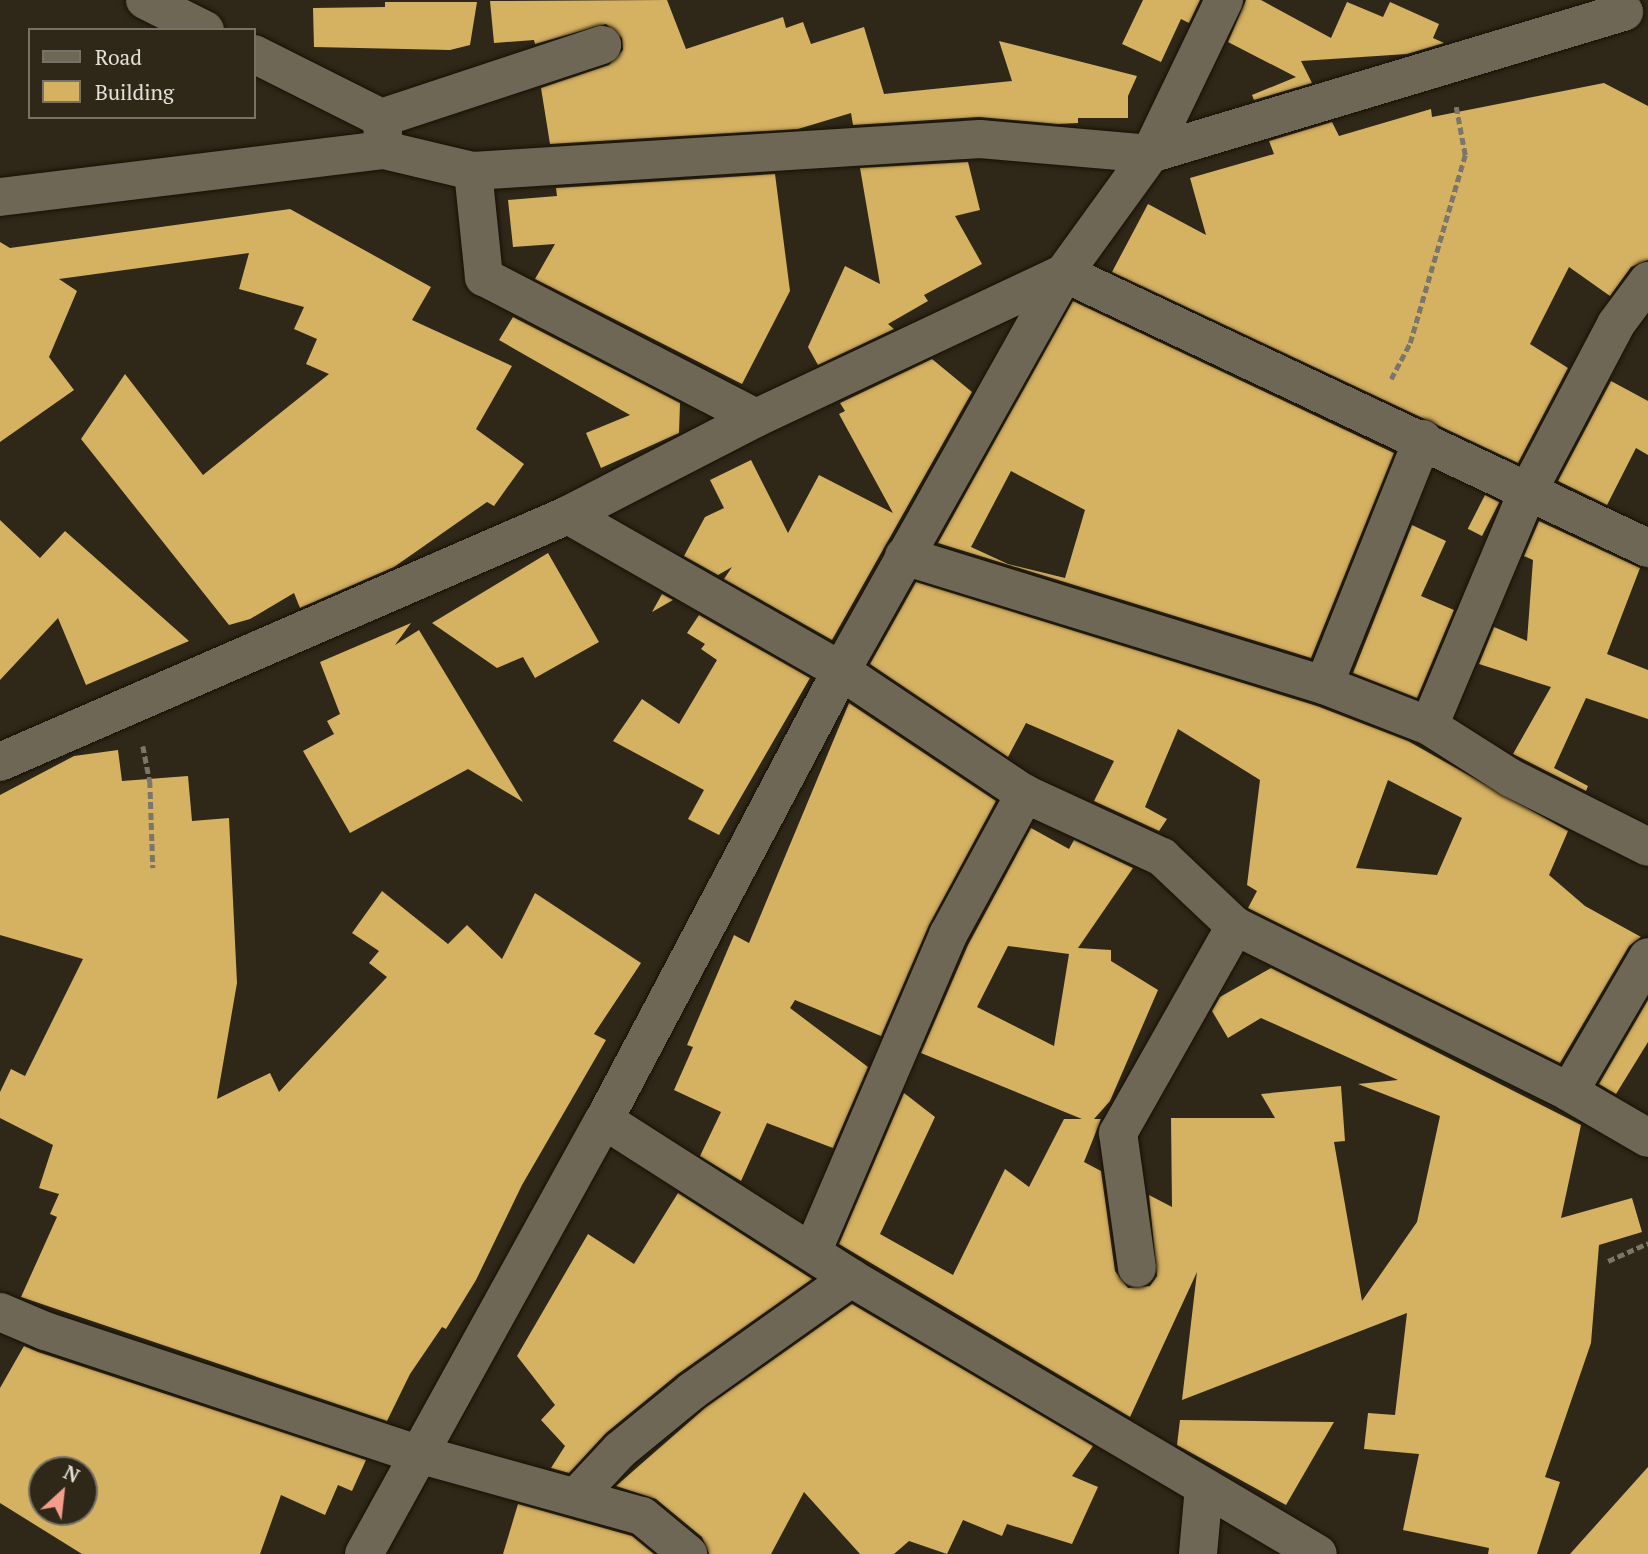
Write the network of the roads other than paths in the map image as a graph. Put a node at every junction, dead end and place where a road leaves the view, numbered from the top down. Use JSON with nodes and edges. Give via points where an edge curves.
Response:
{"nodes":[{"id":1,"x":145,"y":0,"type":"edge"},
{"id":2,"x":1224,"y":0,"type":"edge"},
{"id":3,"x":1625,"y":13,"type":"edge"},
{"id":4,"x":201,"y":28,"type":"edge"},
{"id":5,"x":602,"y":45,"type":"dead end"},
{"id":6,"x":256,"y":55,"type":"edge"},
{"id":7,"x":383,"y":134,"type":"junction"},
{"id":8,"x":1150,"y":154,"type":"junction"},
{"id":9,"x":473,"y":171,"type":"junction"},
{"id":10,"x":0,"y":197,"type":"edge"},
{"id":11,"x":1064,"y":273,"type":"junction"},
{"id":12,"x":1648,"y":281,"type":"edge"},
{"id":13,"x":756,"y":418,"type":"junction"},
{"id":14,"x":1423,"y":439,"type":"junction"},
{"id":15,"x":1527,"y":493,"type":"junction"},
{"id":16,"x":568,"y":515,"type":"junction"},
{"id":17,"x":1648,"y":548,"type":"edge"},
{"id":18,"x":904,"y":556,"type":"junction"},
{"id":19,"x":841,"y":671,"type":"junction"},
{"id":20,"x":1324,"y":685,"type":"junction"},
{"id":21,"x":1429,"y":726,"type":"junction"},
{"id":22,"x":0,"y":762,"type":"edge"},
{"id":23,"x":1025,"y":794,"type":"junction"},
{"id":24,"x":1648,"y":847,"type":"edge"},
{"id":25,"x":1235,"y":926,"type":"junction"},
{"id":26,"x":1648,"y":957,"type":"edge"},
{"id":27,"x":1569,"y":1092,"type":"junction"},
{"id":28,"x":604,"y":1120,"type":"junction"},
{"id":29,"x":1648,"y":1138,"type":"edge"},
{"id":30,"x":813,"y":1250,"type":"junction"},
{"id":31,"x":1137,"y":1268,"type":"dead end"},
{"id":32,"x":851,"y":1278,"type":"junction"},
{"id":33,"x":5,"y":1326,"type":"edge"},
{"id":34,"x":418,"y":1454,"type":"junction"},
{"id":35,"x":1204,"y":1487,"type":"junction"},
{"id":36,"x":577,"y":1496,"type":"junction"},
{"id":37,"x":364,"y":1554,"type":"edge"},
{"id":38,"x":688,"y":1554,"type":"edge"},
{"id":39,"x":1198,"y":1554,"type":"edge"},
{"id":40,"x":1318,"y":1554,"type":"edge"}],
"edges":[{"from":1,"to":4,"type":"street"},
{"from":2,"to":8,"type":"street"},
{"from":3,"to":8,"type":"street"},
{"from":5,"to":7,"type":"street"},
{"from":6,"to":7,"type":"street"},
{"from":7,"to":9,"type":"street"},
{"from":7,"to":10,"type":"street"},
{"from":8,"to":9,"type":"street","via":[[980,139]]},
{"from":8,"to":11,"type":"street"},
{"from":9,"to":13,"type":"street","via":[[484,277]]},
{"from":11,"to":13,"type":"street"},
{"from":11,"to":14,"type":"street"},
{"from":11,"to":18,"type":"street"},
{"from":12,"to":15,"type":"street","via":[[1616,324]]},
{"from":13,"to":16,"type":"street"},
{"from":14,"to":15,"type":"street"},
{"from":14,"to":20,"type":"street"},
{"from":15,"to":17,"type":"street"},
{"from":15,"to":21,"type":"street"},
{"from":16,"to":19,"type":"street"},
{"from":16,"to":22,"type":"street"},
{"from":18,"to":19,"type":"street"},
{"from":18,"to":20,"type":"street"},
{"from":19,"to":23,"type":"street"},
{"from":19,"to":28,"type":"street"},
{"from":20,"to":21,"type":"street"},
{"from":21,"to":24,"type":"street","via":[[1511,778]]},
{"from":23,"to":25,"type":"street","via":[[1162,857]]},
{"from":23,"to":30,"type":"street","via":[[948,935]]},
{"from":25,"to":27,"type":"street"},
{"from":25,"to":31,"type":"street","via":[[1118,1133]]},
{"from":26,"to":27,"type":"street"},
{"from":27,"to":29,"type":"street"},
{"from":28,"to":30,"type":"street"},
{"from":28,"to":34,"type":"street"},
{"from":30,"to":32,"type":"street"},
{"from":32,"to":35,"type":"street"},
{"from":32,"to":36,"type":"street","via":[[692,1391],[620,1450]]},
{"from":33,"to":34,"type":"street"},
{"from":34,"to":36,"type":"street"},
{"from":34,"to":37,"type":"street"},
{"from":35,"to":39,"type":"street"},
{"from":35,"to":40,"type":"street"},
{"from":36,"to":38,"type":"street","via":[[642,1516]]}]}
